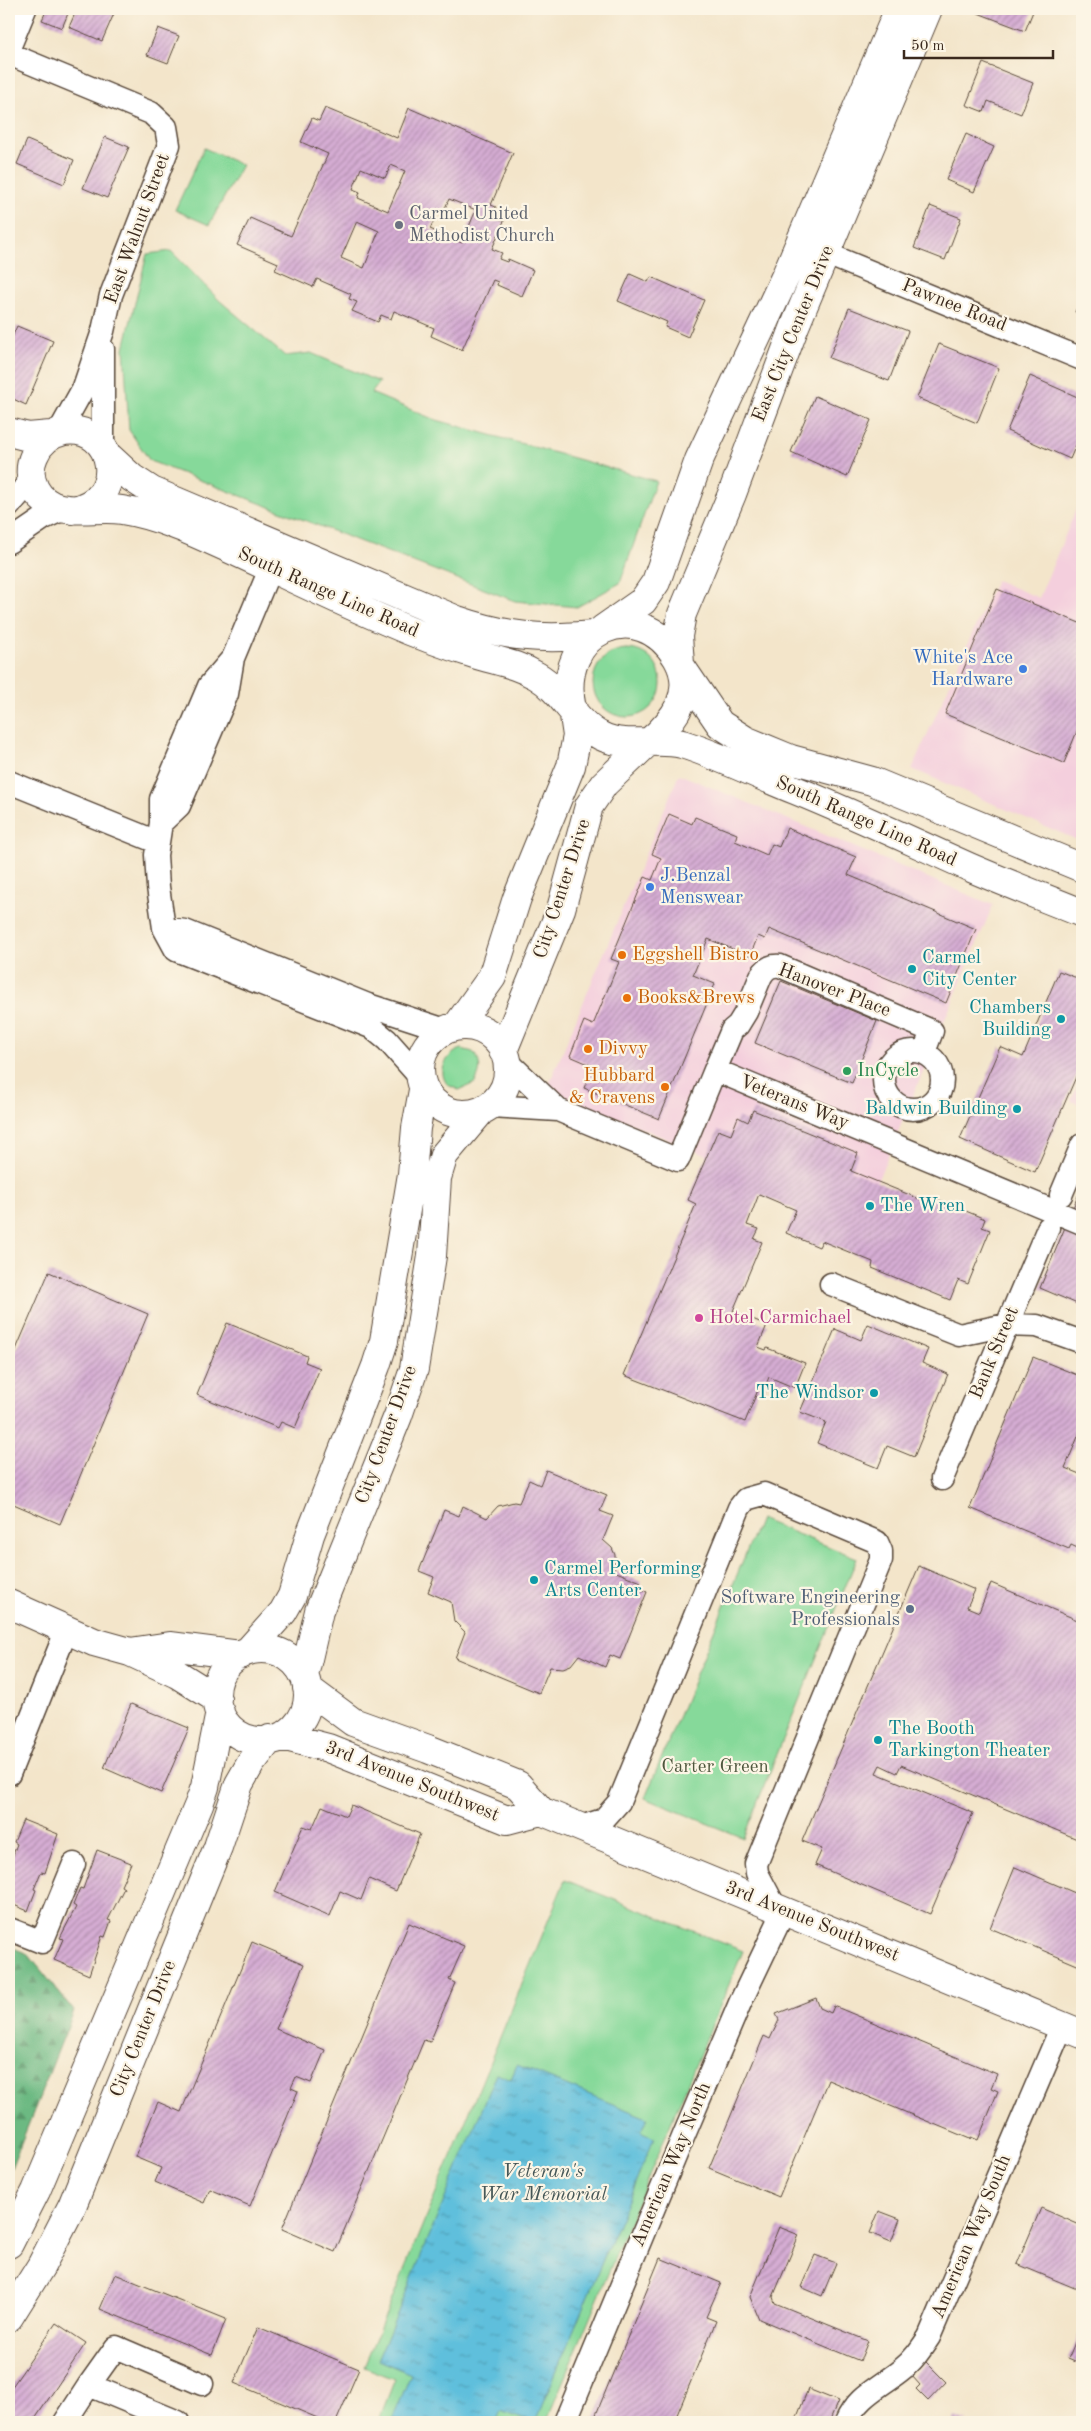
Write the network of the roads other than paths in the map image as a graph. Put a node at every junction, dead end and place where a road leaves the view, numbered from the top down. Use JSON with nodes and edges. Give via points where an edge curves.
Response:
{"nodes":[{"id":1,"x":25,"y":9,"type":"edge"},
{"id":2,"x":899,"y":9,"type":"edge"},
{"id":3,"x":928,"y":9,"type":"edge"},
{"id":4,"x":9,"y":48,"type":"edge"},
{"id":5,"x":9,"y":54,"type":"edge"},
{"id":6,"x":800,"y":242,"type":"junction"},
{"id":7,"x":826,"y":253,"type":"junction"},
{"id":8,"x":103,"y":331,"type":"junction"},
{"id":9,"x":1082,"y":359,"type":"edge"},
{"id":10,"x":9,"y":432,"type":"edge"},
{"id":11,"x":55,"y":434,"type":"junction"},
{"id":12,"x":105,"y":450,"type":"junction"},
{"id":13,"x":24,"y":473,"type":"edge"},
{"id":14,"x":9,"y":506,"type":"edge"},
{"id":15,"x":68,"y":510,"type":"junction"},
{"id":16,"x":9,"y":542,"type":"edge"},
{"id":17,"x":270,"y":568,"type":"junction"},
{"id":18,"x":598,"y":632,"type":"junction"},
{"id":19,"x":681,"y":666,"type":"junction"},
{"id":20,"x":572,"y":709,"type":"junction"},
{"id":21,"x":647,"y":743,"type":"junction"},
{"id":22,"x":9,"y":782,"type":"edge"},
{"id":23,"x":159,"y":833,"type":"junction"},
{"id":24,"x":1082,"y":868,"type":"edge"},
{"id":25,"x":1082,"y":913,"type":"edge"},
{"id":26,"x":164,"y":928,"type":"junction"},
{"id":27,"x":451,"y":1028,"type":"junction"},
{"id":28,"x":924,"y":1052,"type":"junction"},
{"id":29,"x":505,"y":1055,"type":"junction"},
{"id":30,"x":715,"y":1070,"type":"junction"},
{"id":31,"x":421,"y":1083,"type":"junction"},
{"id":32,"x":903,"y":1108,"type":"junction"},
{"id":33,"x":485,"y":1109,"type":"junction"},
{"id":34,"x":558,"y":1110,"type":"junction"},
{"id":35,"x":889,"y":1142,"type":"junction"},
{"id":36,"x":1082,"y":1145,"type":"edge"},
{"id":37,"x":1062,"y":1195,"type":"dead end"},
{"id":38,"x":1082,"y":1223,"type":"edge"},
{"id":39,"x":1048,"y":1228,"type":"dead end"},
{"id":40,"x":831,"y":1284,"type":"dead end"},
{"id":41,"x":1006,"y":1325,"type":"junction"},
{"id":42,"x":1082,"y":1342,"type":"edge"},
{"id":43,"x":942,"y":1479,"type":"dead end"},
{"id":44,"x":9,"y":1604,"type":"edge"},
{"id":45,"x":67,"y":1629,"type":"junction"},
{"id":46,"x":130,"y":1652,"type":"junction"},
{"id":47,"x":244,"y":1653,"type":"junction"},
{"id":48,"x":306,"y":1682,"type":"junction"},
{"id":49,"x":218,"y":1706,"type":"junction"},
{"id":50,"x":276,"y":1737,"type":"junction"},
{"id":51,"x":9,"y":1774,"type":"edge"},
{"id":52,"x":541,"y":1810,"type":"junction"},
{"id":53,"x":582,"y":1827,"type":"junction"},
{"id":54,"x":74,"y":1864,"type":"dead end"},
{"id":55,"x":779,"y":1909,"type":"junction"},
{"id":56,"x":9,"y":1929,"type":"edge"},
{"id":57,"x":1072,"y":2030,"type":"edge"},
{"id":58,"x":9,"y":2244,"type":"edge"},
{"id":59,"x":9,"y":2317,"type":"edge"},
{"id":60,"x":202,"y":2384,"type":"dead end"},
{"id":61,"x":90,"y":2385,"type":"junction"},
{"id":62,"x":65,"y":2422,"type":"edge"},
{"id":63,"x":178,"y":2422,"type":"edge"},
{"id":64,"x":565,"y":2422,"type":"edge"},
{"id":65,"x":846,"y":2422,"type":"edge"}],
"edges":[{"from":1,"to":4,"type":"street"},
{"from":2,"to":6,"type":"street","name":"East City Center Drive"},
{"from":3,"to":7,"type":"street","name":"East City Center Drive"},
{"from":5,"to":8,"type":"street","name":"East Walnut Street","via":[[151,113],[166,127],[169,145],[165,158],[110,295]]},
{"from":6,"to":7,"type":"street","name":"Pawnee Road"},
{"from":6,"to":18,"type":"street","name":"East City Center Drive","via":[[699,460],[656,582],[643,601]]},
{"from":7,"to":9,"type":"street","name":"Pawnee Road"},
{"from":7,"to":19,"type":"street","name":"East City Center Drive","via":[[682,614],[678,636]]},
{"from":8,"to":11,"type":"street","name":"East Walnut Street","via":[[84,387]]},
{"from":8,"to":12,"type":"street","name":"East Walnut Street"},
{"from":10,"to":11,"type":"street","via":[[28,437]]},
{"from":11,"to":12,"type":"street","via":[[83,433]]},
{"from":11,"to":13,"type":"street","via":[[44,441]]},
{"from":12,"to":15,"type":"street","via":[[110,470],[102,494],[89,505]]},
{"from":12,"to":18,"type":"street","name":"South Range Line Road","via":[[132,478],[152,491],[458,620],[520,637],[552,639]]},
{"from":13,"to":14,"type":"street"},
{"from":13,"to":15,"type":"street","via":[[43,499]]},
{"from":15,"to":16,"type":"street","via":[[44,518]]},
{"from":15,"to":17,"type":"street","name":"South Range Line Road","via":[[103,507],[152,517]]},
{"from":17,"to":20,"type":"street","name":"South Range Line Road","via":[[407,630],[457,649],[520,666],[551,686]]},
{"from":17,"to":23,"type":"street","via":[[233,658],[227,694],[179,806]]},
{"from":18,"to":19,"type":"street","via":[[630,626],[650,631],[665,640]]},
{"from":18,"to":20,"type":"street","via":[[580,648],[571,666],[568,686]]},
{"from":19,"to":21,"type":"street","via":[[685,688],[680,706],[670,722]]},
{"from":19,"to":24,"type":"street","name":"South Range Line Road","via":[[720,724],[745,740],[791,758],[872,781]]},
{"from":20,"to":21,"type":"street","via":[[601,736],[616,742]]},
{"from":20,"to":27,"type":"street","name":"City Center Drive","via":[[577,736],[571,766],[517,898],[492,977]]},
{"from":21,"to":25,"type":"street","name":"South Range Line Road","via":[[674,743],[690,748],[830,804]]},
{"from":21,"to":29,"type":"street","name":"City Center Drive","via":[[604,784],[590,806],[561,909]]},
{"from":22,"to":23,"type":"street"},
{"from":23,"to":26,"type":"street","via":[[157,879]]},
{"from":26,"to":27,"type":"street","via":[[185,931],[368,1005]]},
{"from":26,"to":31,"type":"street","via":[[176,950],[371,1027],[387,1040]]},
{"from":27,"to":29,"type":"street","via":[[480,1029],[489,1034]]},
{"from":27,"to":31,"type":"street","via":[[435,1036],[426,1048],[420,1061]]},
{"from":28,"to":30,"type":"street","name":"Hanover Place","via":[[932,1030],[774,966],[761,976]]},
{"from":28,"to":32,"type":"street","via":[[912,1050],[901,1053],[886,1070],[886,1093]]},
{"from":28,"to":32,"type":"street","via":[[934,1058],[940,1068],[943,1079],[941,1091],[926,1108]]},
{"from":29,"to":33,"type":"street","via":[[508,1070],[504,1090]]},
{"from":29,"to":34,"type":"street"},
{"from":30,"to":34,"type":"street","name":"Veterans Way","via":[[678,1160]]},
{"from":30,"to":35,"type":"street","name":"Veterans Way"},
{"from":31,"to":33,"type":"street","via":[[432,1102],[442,1110],[468,1115]]},
{"from":31,"to":47,"type":"street","name":"City Center Drive","via":[[412,1174],[384,1341],[310,1535],[292,1596],[278,1617]]},
{"from":32,"to":35,"type":"street"},
{"from":33,"to":34,"type":"street"},
{"from":33,"to":48,"type":"street","name":"City Center Drive","via":[[444,1155],[437,1178],[432,1256],[414,1369],[319,1611]]},
{"from":35,"to":38,"type":"street","name":"Veterans Way"},
{"from":36,"to":37,"type":"street"},
{"from":39,"to":41,"type":"street","name":"Bank Street"},
{"from":40,"to":41,"type":"street","via":[[959,1335]]},
{"from":41,"to":42,"type":"street","via":[[1037,1326]]},
{"from":41,"to":43,"type":"street","name":"Bank Street"},
{"from":44,"to":45,"type":"street"},
{"from":45,"to":46,"type":"street","via":[[103,1646]]},
{"from":45,"to":51,"type":"street"},
{"from":46,"to":47,"type":"street","via":[[170,1646]]},
{"from":46,"to":49,"type":"street","via":[[177,1674]]},
{"from":47,"to":48,"type":"street","via":[[274,1650],[286,1655],[296,1664]]},
{"from":47,"to":49,"type":"street","via":[[228,1664],[222,1674],[217,1686]]},
{"from":48,"to":50,"type":"street","via":[[308,1701],[304,1713],[297,1724]]},
{"from":48,"to":52,"type":"street","name":"3rd Avenue Southwest","via":[[353,1722],[518,1785]]},
{"from":49,"to":50,"type":"street","via":[[226,1723],[237,1733],[249,1739]]},
{"from":49,"to":58,"type":"street","name":"City Center Drive","via":[[199,1804],[36,2191]]},
{"from":50,"to":52,"type":"street","name":"3rd Avenue Southwest","via":[[324,1746],[507,1820]]},
{"from":50,"to":59,"type":"street","name":"City Center Drive","via":[[244,1774],[235,1793],[218,1847],[72,2206],[41,2266]]},
{"from":52,"to":53,"type":"street","name":"3rd Avenue Southwest"},
{"from":53,"to":55,"type":"street","name":"3rd Avenue Southwest"},
{"from":53,"to":55,"type":"street","via":[[603,1820],[619,1802],[739,1508],[746,1499],[764,1494],[877,1542],[881,1551],[881,1560],[756,1864],[757,1873]]},
{"from":54,"to":56,"type":"street","via":[[42,1942]]},
{"from":55,"to":57,"type":"street","name":"3rd Avenue Southwest"},
{"from":55,"to":64,"type":"street","name":"American Way North"},
{"from":57,"to":65,"type":"street","name":"American Way South","via":[[933,2329],[913,2359],[862,2398]]},
{"from":60,"to":61,"type":"street","via":[[116,2348]]},
{"from":61,"to":62,"type":"street"},
{"from":61,"to":63,"type":"street"}]}
